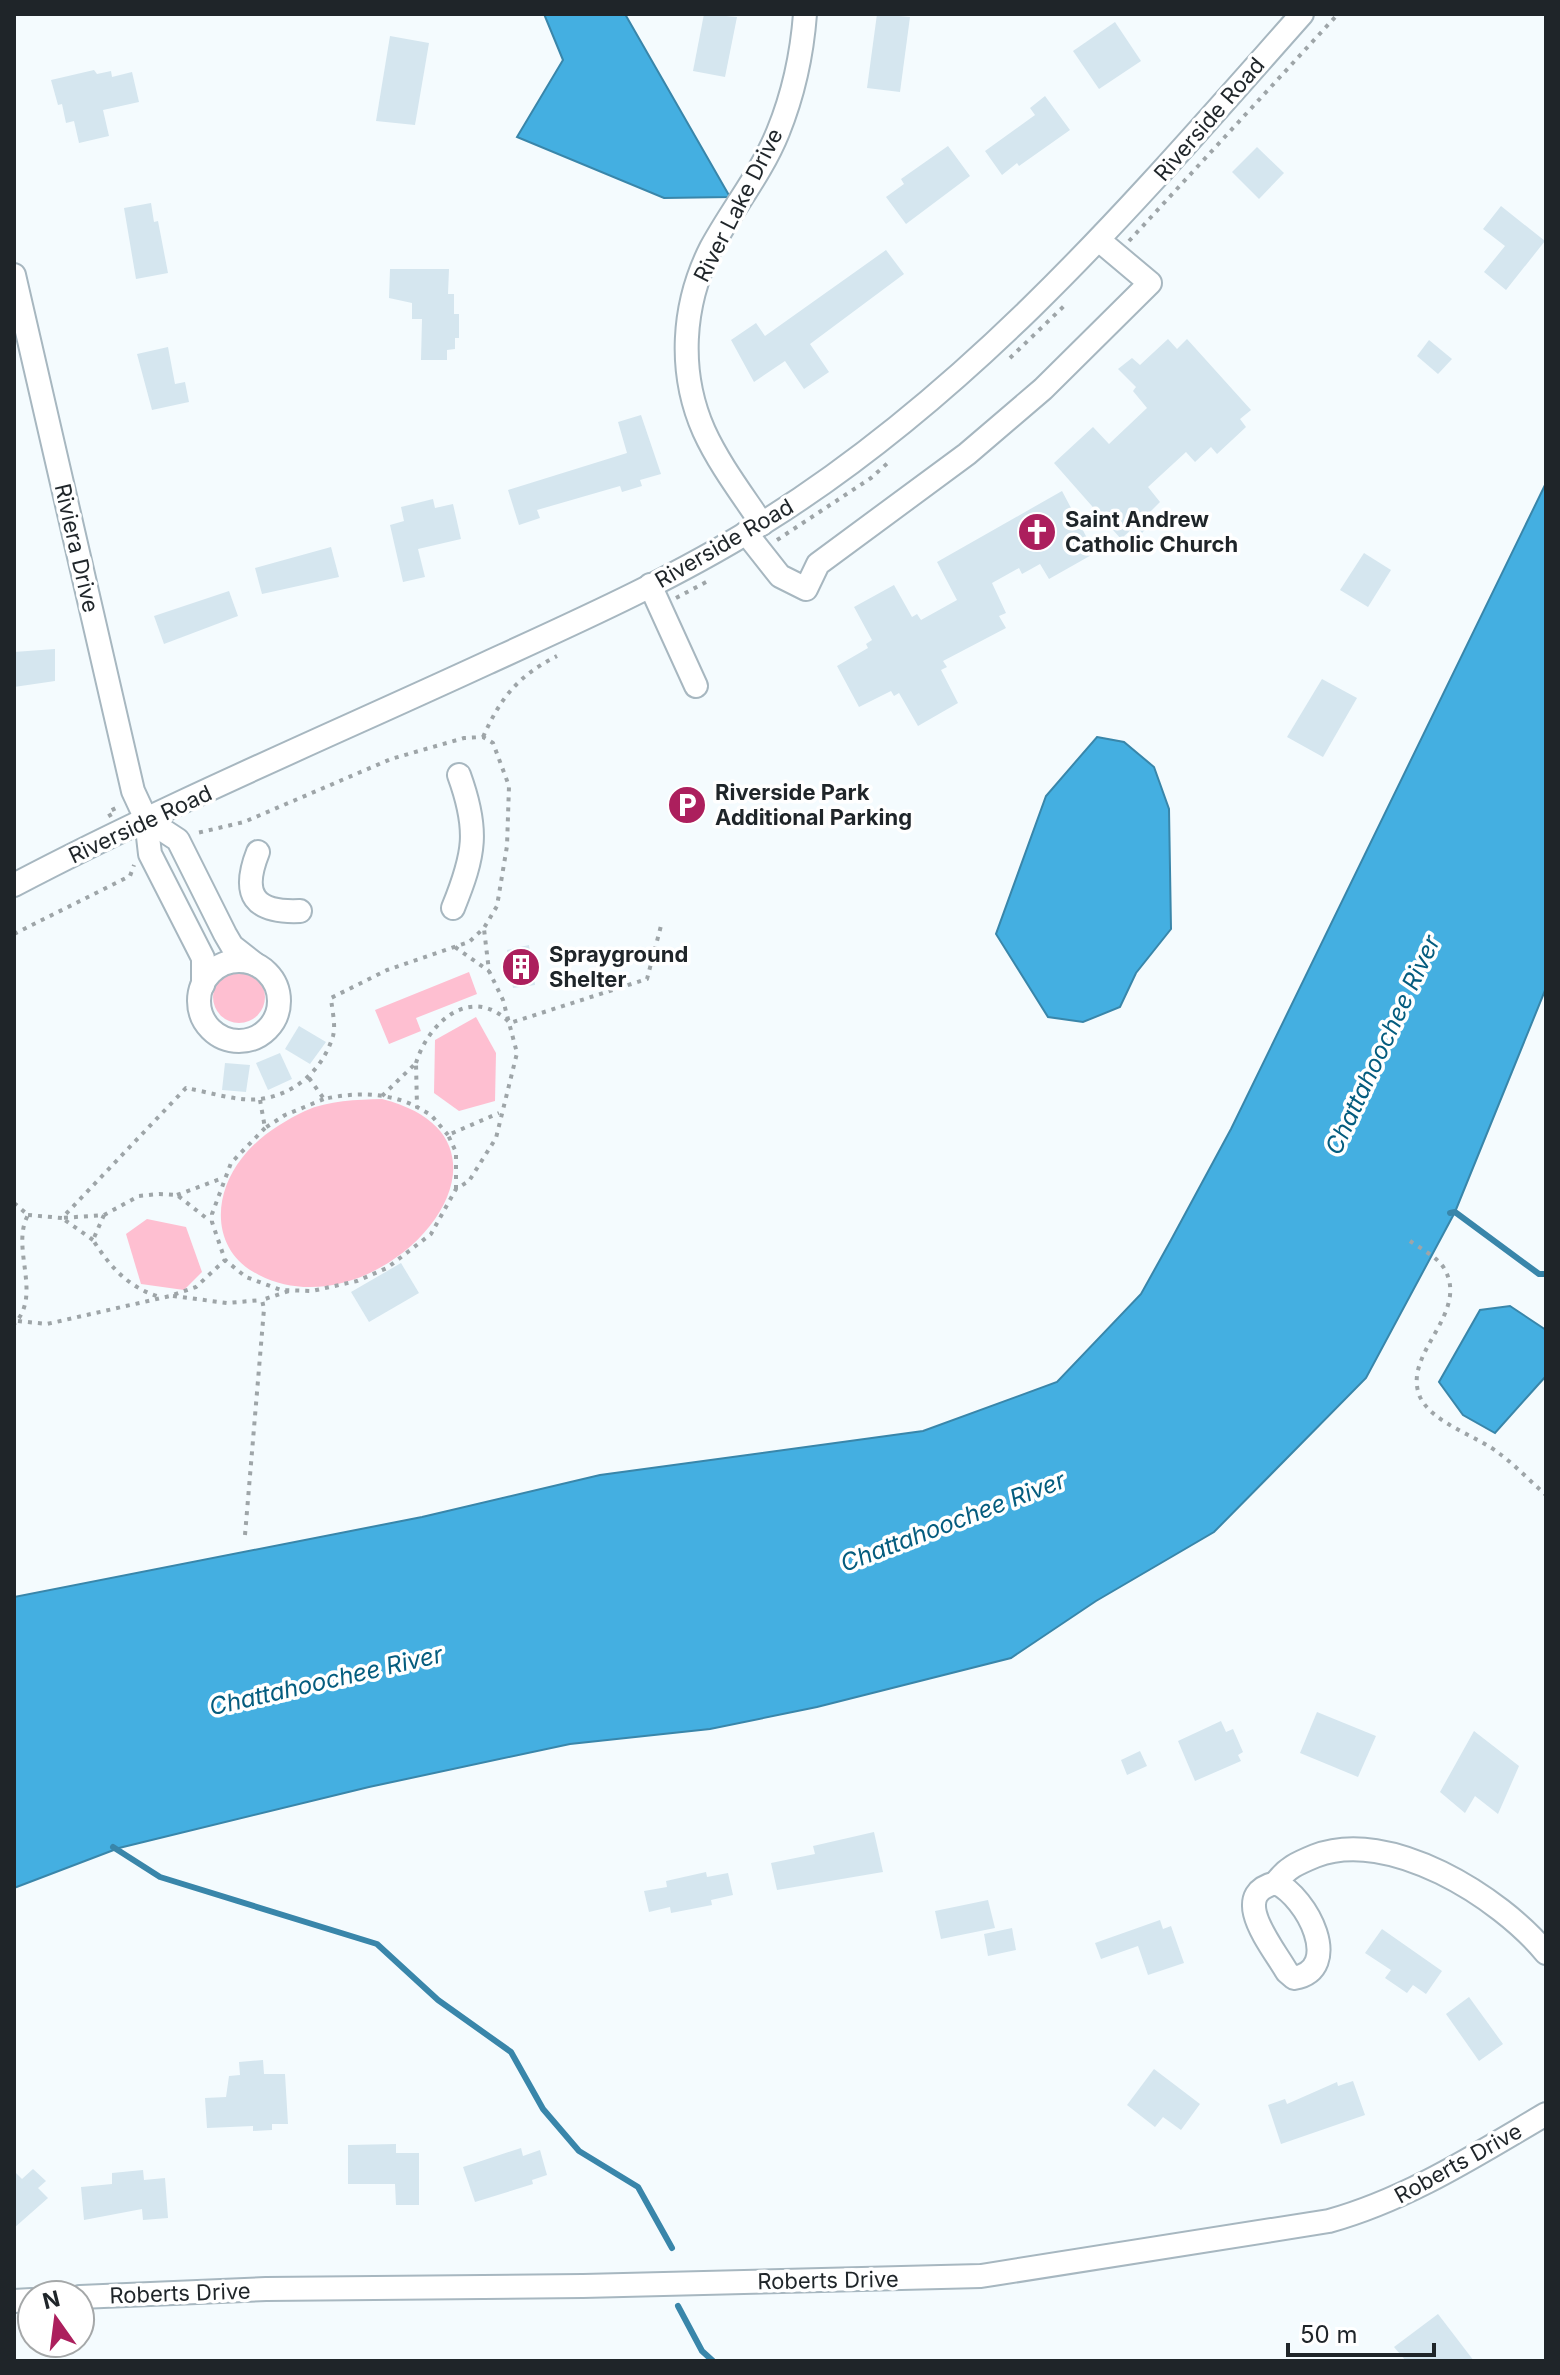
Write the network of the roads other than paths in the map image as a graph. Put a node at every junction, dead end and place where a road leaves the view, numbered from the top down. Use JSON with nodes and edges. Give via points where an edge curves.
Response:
{"nodes":[{"id":1,"x":805,"y":14,"type":"edge"},
{"id":2,"x":1302,"y":14,"type":"edge"},
{"id":3,"x":1100,"y":241,"type":"junction"},
{"id":4,"x":14,"y":275,"type":"edge"},
{"id":5,"x":754,"y":528,"type":"junction"},
{"id":6,"x":650,"y":585,"type":"junction"},
{"id":7,"x":696,"y":686,"type":"dead end"},
{"id":8,"x":459,"y":775,"type":"dead end"},
{"id":9,"x":146,"y":819,"type":"junction"},
{"id":10,"x":258,"y":852,"type":"dead end"},
{"id":11,"x":14,"y":885,"type":"edge"},
{"id":12,"x":453,"y":908,"type":"dead end"},
{"id":13,"x":300,"y":911,"type":"dead end"},
{"id":14,"x":255,"y":964,"type":"junction"},
{"id":15,"x":203,"y":985,"type":"junction"},
{"id":16,"x":1276,"y":1883,"type":"dead end"},
{"id":17,"x":1546,"y":1953,"type":"edge"},
{"id":18,"x":1546,"y":2114,"type":"edge"},
{"id":19,"x":96,"y":2296,"type":"edge"}],
"edges":[{"from":1,"to":5,"type":"street","name":"River Lake Drive","via":[[796,75],[778,132],[712,247],[688,315],[691,393]]},
{"from":2,"to":3,"type":"street","name":"Riverside Road"},
{"from":3,"to":5,"type":"street","name":"Riverside Road","via":[[918,411],[840,472]]},
{"from":3,"to":5,"type":"street","name":"River Lake Drive","via":[[1150,283],[1052,381],[967,454],[818,564],[806,589],[772,570]]},
{"from":4,"to":9,"type":"street","name":"Riviera Drive","via":[[133,791]]},
{"from":5,"to":6,"type":"street","name":"Riverside Road"},
{"from":6,"to":7,"type":"street"},
{"from":6,"to":9,"type":"street","name":"Riverside Road"},
{"from":8,"to":12,"type":"street","via":[[473,814],[462,845],[467,874]]},
{"from":9,"to":11,"type":"street","name":"Riverside Road"},
{"from":9,"to":14,"type":"street","via":[[178,840],[232,946]]},
{"from":9,"to":15,"type":"street","name":"Riviera Drive","via":[[150,854],[203,958]]},
{"from":10,"to":13,"type":"street","via":[[249,873],[250,891],[261,905],[278,912]]},
{"from":14,"to":15,"type":"street","via":[[222,965]]},
{"from":14,"to":15,"type":"street","via":[[269,974],[279,1005],[269,1026],[250,1040],[219,1036],[205,1022],[199,999]]},
{"from":16,"to":17,"type":"street","via":[[1295,1864],[1325,1852],[1354,1848],[1393,1854],[1453,1879],[1499,1908]]},
{"from":18,"to":19,"type":"street","name":"Roberts Drive","via":[[1374,2208],[1314,2223],[981,2276]]}]}
